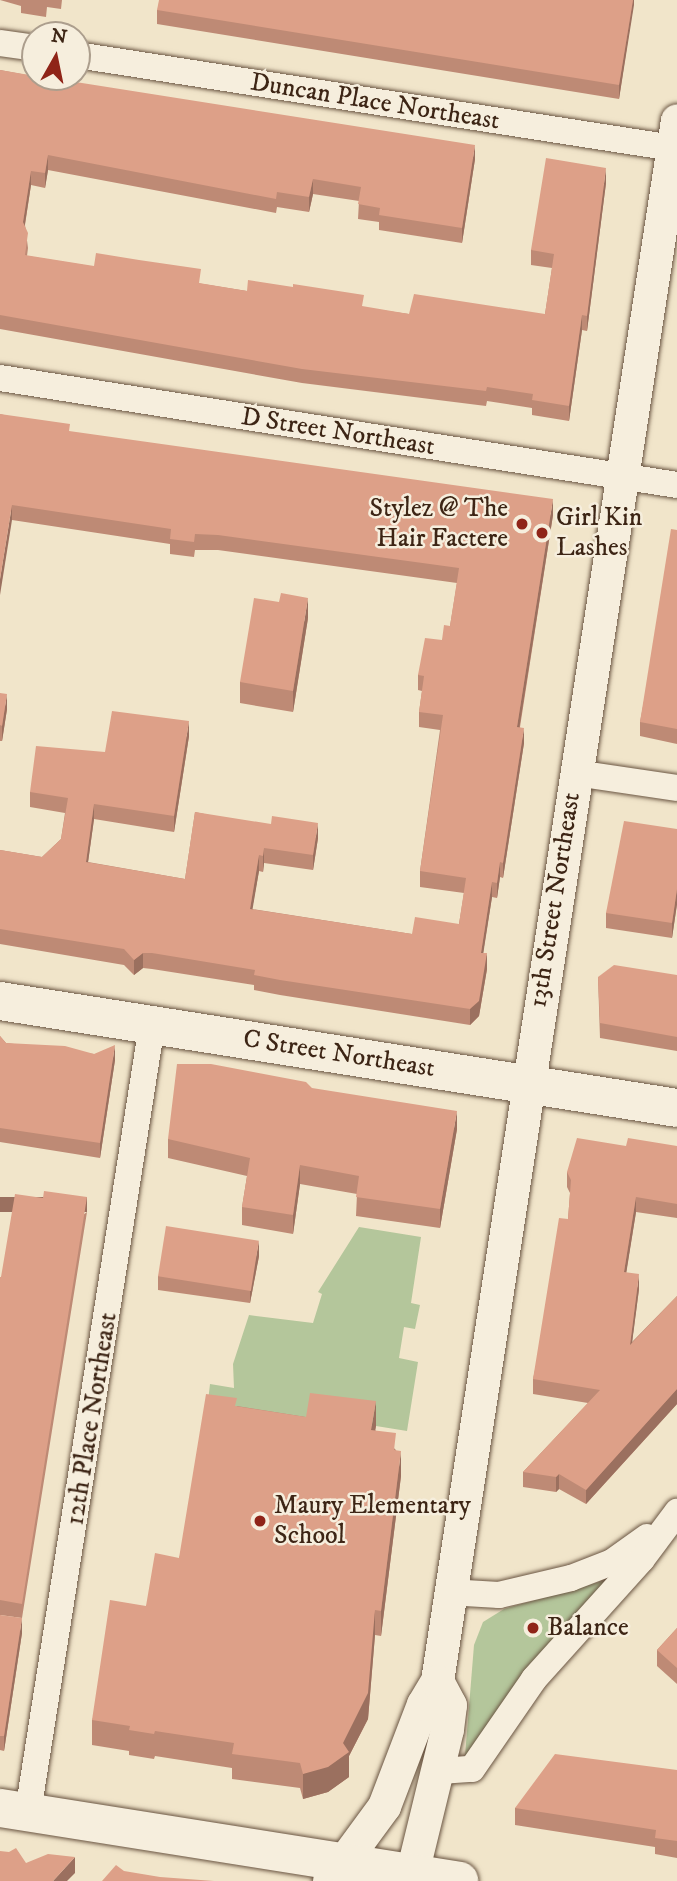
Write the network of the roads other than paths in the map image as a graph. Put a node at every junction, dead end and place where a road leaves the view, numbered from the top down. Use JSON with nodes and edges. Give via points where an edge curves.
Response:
{"nodes":[{"id":1,"x":0,"y":43,"type":"edge"},
{"id":2,"x":21,"y":46,"type":"edge"},
{"id":3,"x":91,"y":57,"type":"edge"},
{"id":4,"x":675,"y":134,"type":"edge"},
{"id":5,"x":0,"y":378,"type":"edge"},
{"id":6,"x":620,"y":476,"type":"junction"},
{"id":7,"x":677,"y":485,"type":"edge"},
{"id":8,"x":576,"y":773,"type":"junction"},
{"id":9,"x":677,"y":788,"type":"edge"},
{"id":10,"x":0,"y":1001,"type":"edge"},
{"id":11,"x":152,"y":1025,"type":"junction"},
{"id":12,"x":526,"y":1084,"type":"junction"},
{"id":13,"x":677,"y":1108,"type":"edge"},
{"id":14,"x":676,"y":1513,"type":"edge"},
{"id":15,"x":448,"y":1592,"type":"junction"},
{"id":16,"x":437,"y":1681,"type":"junction"},
{"id":17,"x":440,"y":1771,"type":"junction"},
{"id":18,"x":14,"y":1810,"type":"edge"},
{"id":19,"x":337,"y":1871,"type":"edge"},
{"id":20,"x":411,"y":1877,"type":"edge"},
{"id":21,"x":458,"y":1881,"type":"edge"}],
"edges":[{"from":1,"to":2,"type":"street"},
{"from":3,"to":4,"type":"street","name":"Duncan Place Northeast"},
{"from":4,"to":6,"type":"street","name":"13th Street Northeast"},
{"from":5,"to":6,"type":"street","name":"D Street Northeast"},
{"from":6,"to":7,"type":"street","name":"D Street Northeast"},
{"from":6,"to":8,"type":"street","name":"13th Street Northeast"},
{"from":8,"to":9,"type":"street"},
{"from":8,"to":12,"type":"street","name":"13th Street Northeast"},
{"from":10,"to":11,"type":"main road","name":"C Street Northeast"},
{"from":11,"to":12,"type":"main road","name":"C Street Northeast"},
{"from":11,"to":18,"type":"street","name":"12th Place Northeast"},
{"from":12,"to":13,"type":"main road","name":"C Street Northeast"},
{"from":12,"to":15,"type":"street","name":"13th Street Northeast"},
{"from":14,"to":15,"type":"street","via":[[625,1554],[594,1571],[499,1595]]},
{"from":14,"to":17,"type":"street","via":[[642,1559],[534,1679],[472,1769]]},
{"from":15,"to":16,"type":"street","name":"13th Street Northeast"},
{"from":16,"to":17,"type":"street","name":"13th Street Northeast","via":[[450,1706]]},
{"from":16,"to":19,"type":"street","name":"13th Street Northeast","via":[[423,1704],[384,1806]]},
{"from":17,"to":20,"type":"street","name":"13th Street Northeast"},
{"from":18,"to":19,"type":"main road"},
{"from":19,"to":20,"type":"main road"},
{"from":20,"to":21,"type":"main road"}]}
